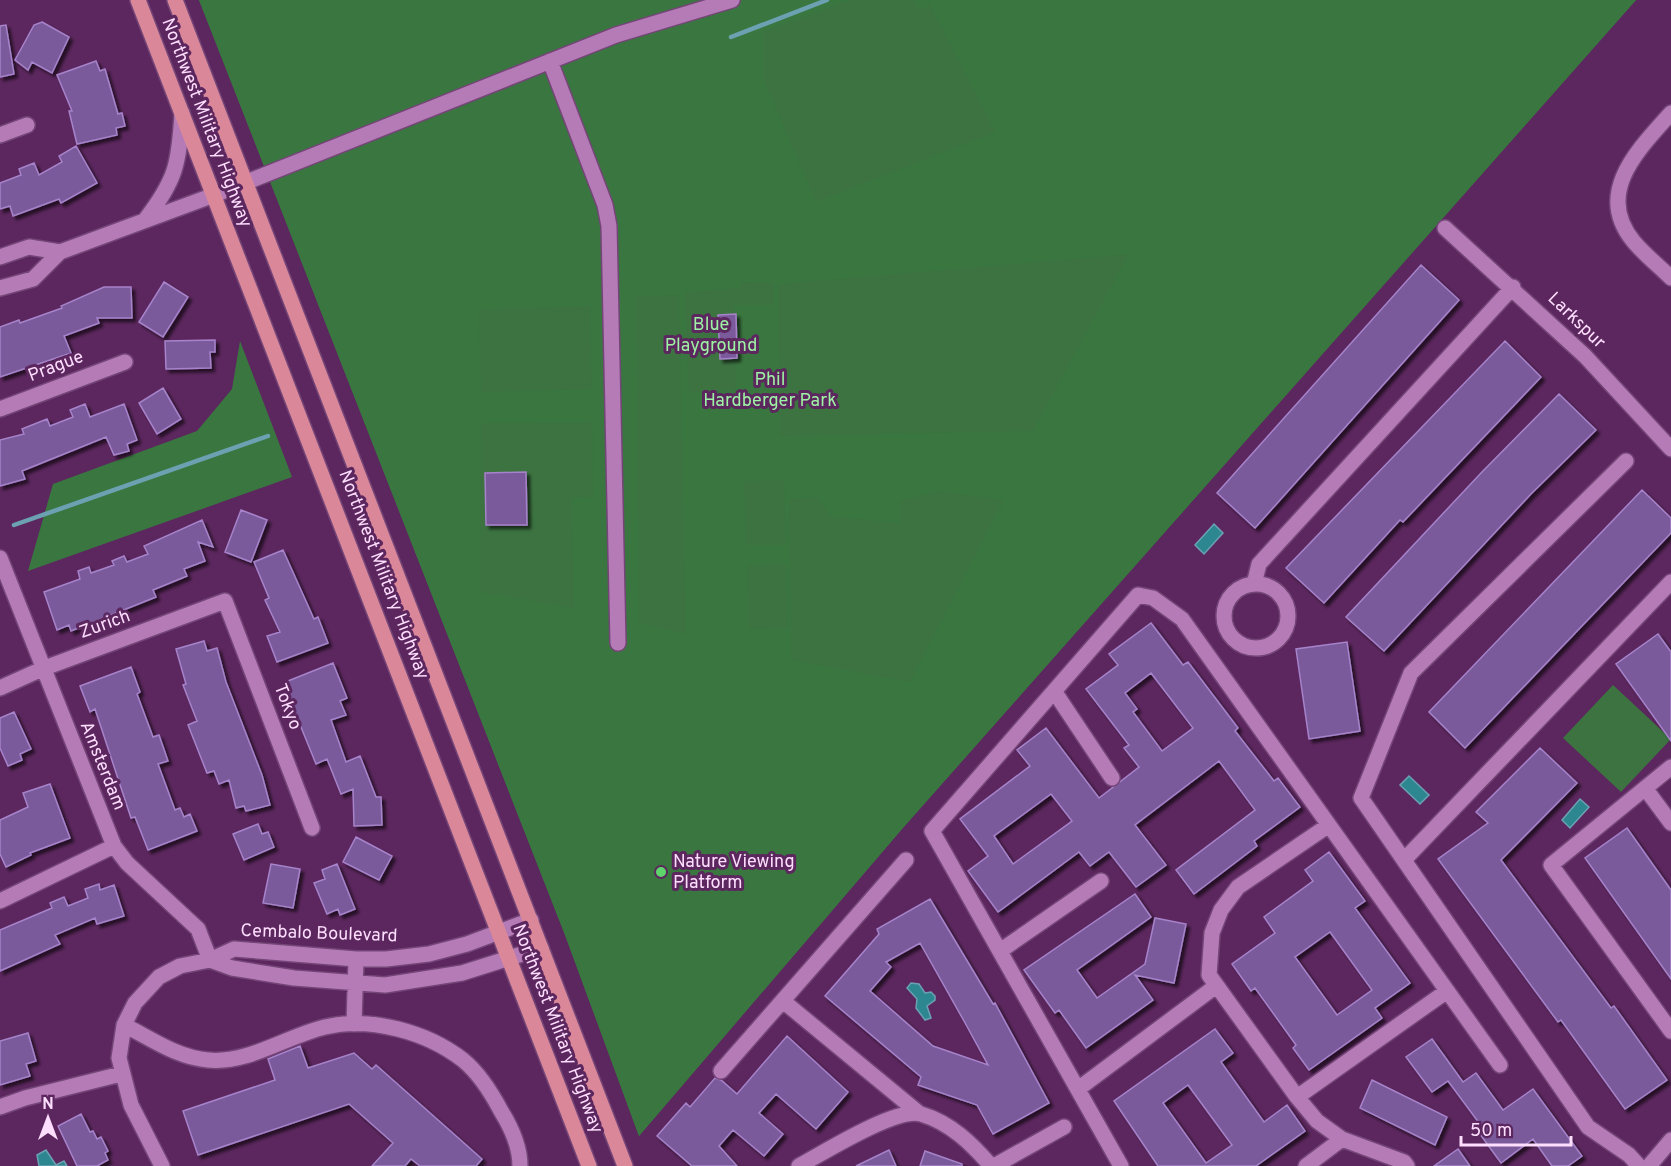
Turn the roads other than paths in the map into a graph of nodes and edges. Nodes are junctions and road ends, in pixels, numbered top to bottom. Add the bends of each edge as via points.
1 (138, 0) edge
2 (176, 0) edge
3 (732, 0) edge
4 (550, 61) junction
5 (182, 113) junction
6 (1671, 113) edge
7 (27, 125) dead end
8 (0, 135) edge
9 (246, 182) junction
10 (214, 195) junction
11 (144, 221) junction
12 (1445, 228) dead end
13 (60, 252) junction
14 (0, 256) edge
15 (1671, 278) edge
16 (1, 282) edge
17 (1513, 287) junction
18 (125, 362) dead end
19 (0, 409) edge
20 (1671, 449) edge
21 (1626, 461) dead end
22 (0, 558) edge
23 (1671, 582) edge
24 (1254, 584) junction
25 (225, 601) joint
26 (618, 643) dead end
27 (42, 669) junction
28 (0, 688) edge
29 (1054, 692) junction
30 (1671, 767) edge
31 (1112, 778) dead end
32 (1645, 788) junction
33 (1671, 824) edge
34 (1329, 825) junction
35 (312, 828) dead end
36 (114, 846) junction
37 (906, 860) dead end
38 (1404, 860) junction
39 (1101, 881) dead end
40 (0, 901) edge
41 (531, 920) junction
42 (498, 932) junction
43 (541, 948) junction
44 (1000, 951) junction
45 (356, 959) junction
46 (210, 960) junction
47 (510, 960) junction
48 (355, 984) junction
49 (1216, 986) junction
50 (1448, 992) junction
51 (783, 1001) junction
52 (354, 1024) junction
53 (124, 1025) junction
54 (1671, 1031) edge
55 (1500, 1065) dead end
56 (721, 1071) dead end
57 (121, 1074) junction
58 (1078, 1089) junction
59 (1297, 1097) junction
60 (0, 1107) edge
61 (920, 1114) junction
62 (1064, 1127) dead end
63 (1342, 1139) junction
64 (1671, 1140) edge
65 (162, 1166) edge
66 (520, 1166) edge
67 (589, 1166) edge
68 (625, 1166) edge
69 (799, 1166) edge
70 (993, 1166) edge
71 (1121, 1166) edge
72 (1306, 1166) edge
73 (1407, 1166) edge
74 (1639, 1166) edge
75 (1649, 1166) edge

1 - 5 main road, Northwest Military Highway
2 - 9 main road, Northwest Military Highway
3 - 4 street via 616,35
4 - 9 street
4 - 26 street via 605,205 609,226
5 - 10 main road, Northwest Military Highway
5 - 11 street via 174,175
6 - 15 street via 1636,153 1622,177 1618,199 1620,216 1633,241
7 - 8 street
9 - 10 street
9 - 41 main road, Northwest Military Highway
10 - 11 street
10 - 42 main road, Northwest Military Highway
11 - 13 street
12 - 17 street, Larkspur
13 - 14 street via 29,247
13 - 16 street via 33,279
17 - 20 street, Larkspur via 1585,356
17 - 24 street via 1259,564
18 - 19 street, Prague
21 - 38 street via 1411,673 1361,798
22 - 27 street, Amsterdam
23 - 38 street
24 - 24 street via 1232,595 1224,618 1234,640 1257,648 1280,638 1288,615 1278,593
25 - 27 street, Zurich
25 - 35 street, Tokyo
27 - 28 street, Zurich
27 - 36 street, Amsterdam
29 - 31 street
29 - 34 street via 1138,596 1154,598 1182,619
29 - 44 street via 932,831
30 - 32 street
32 - 33 street
32 - 54 street via 1551,865
34 - 49 street via 1238,887 1221,910 1212,933 1209,975
34 - 50 street
36 - 40 street
36 - 46 street, Amsterdam via 198,929
37 - 51 street
38 - 74 street via 1588,1127
39 - 44 street
41 - 42 street, Cembalo Boulevard
41 - 43 main road, Northwest Military Highway
42 - 45 street, Cembalo Boulevard via 429,954
42 - 47 main road, Northwest Military Highway
43 - 47 street, Cembalo Boulevard
43 - 68 main road, Northwest Military Highway
44 - 58 street
45 - 46 street, Cembalo Boulevard via 234,949
45 - 48 street
46 - 48 street, Cembalo Boulevard via 232,968
46 - 53 street, Cembalo Boulevard via 180,966 159,977 135,1003
47 - 48 street, Cembalo Boulevard via 428,980
47 - 67 main road, Northwest Military Highway
48 - 52 street
49 - 58 street
49 - 59 street
50 - 55 street
50 - 59 street
51 - 56 street
51 - 61 street
52 - 53 street via 326,1027 231,1060 207,1060 179,1053
52 - 66 street via 387,1027 430,1041 462,1060 482,1078 507,1120 520,1154
53 - 57 street, Cembalo Boulevard
57 - 60 street
57 - 65 street, Cembalo Boulevard via 131,1105
58 - 71 street
59 - 63 street via 1317,1120
61 - 69 street via 894,1117
61 - 70 street via 964,1136
62 - 70 street
63 - 72 street
63 - 73 street
64 - 75 street

